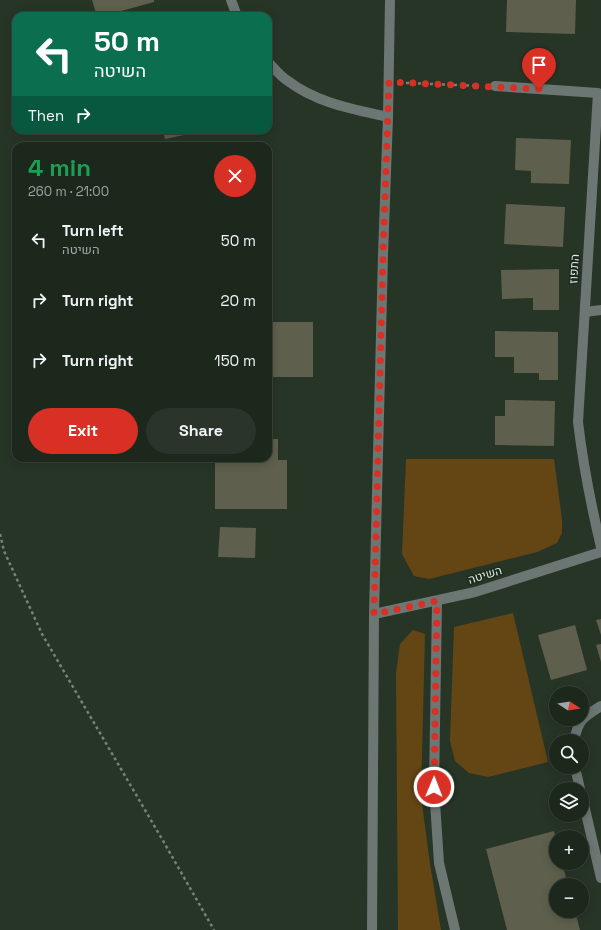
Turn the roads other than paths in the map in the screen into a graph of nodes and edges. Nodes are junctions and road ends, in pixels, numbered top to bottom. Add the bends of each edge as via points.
1 (231, 0) edge
2 (390, 0) edge
3 (236, 12) edge
4 (272, 66) edge
5 (495, 86) road end
6 (388, 117) junction
7 (601, 310) edge
8 (585, 312) junction
9 (601, 547) edge
10 (601, 552) edge
11 (437, 601) junction
12 (374, 614) junction
13 (601, 706) edge
14 (576, 734) edge
15 (588, 822) edge
16 (601, 878) edge
17 (372, 930) edge
18 (455, 930) edge

1 - 3 street
2 - 6 street
4 - 6 street via 287,81 317,99
5 - 8 street, התפוז via 598,93
6 - 12 street
7 - 8 street
8 - 9 street, התפוז via 578,422 582,456
10 - 11 street, השיטה via 475,592
11 - 12 street, השיטה
11 - 18 street via 434,787 439,863
12 - 17 street
13 - 14 street via 586,716
15 - 16 street

